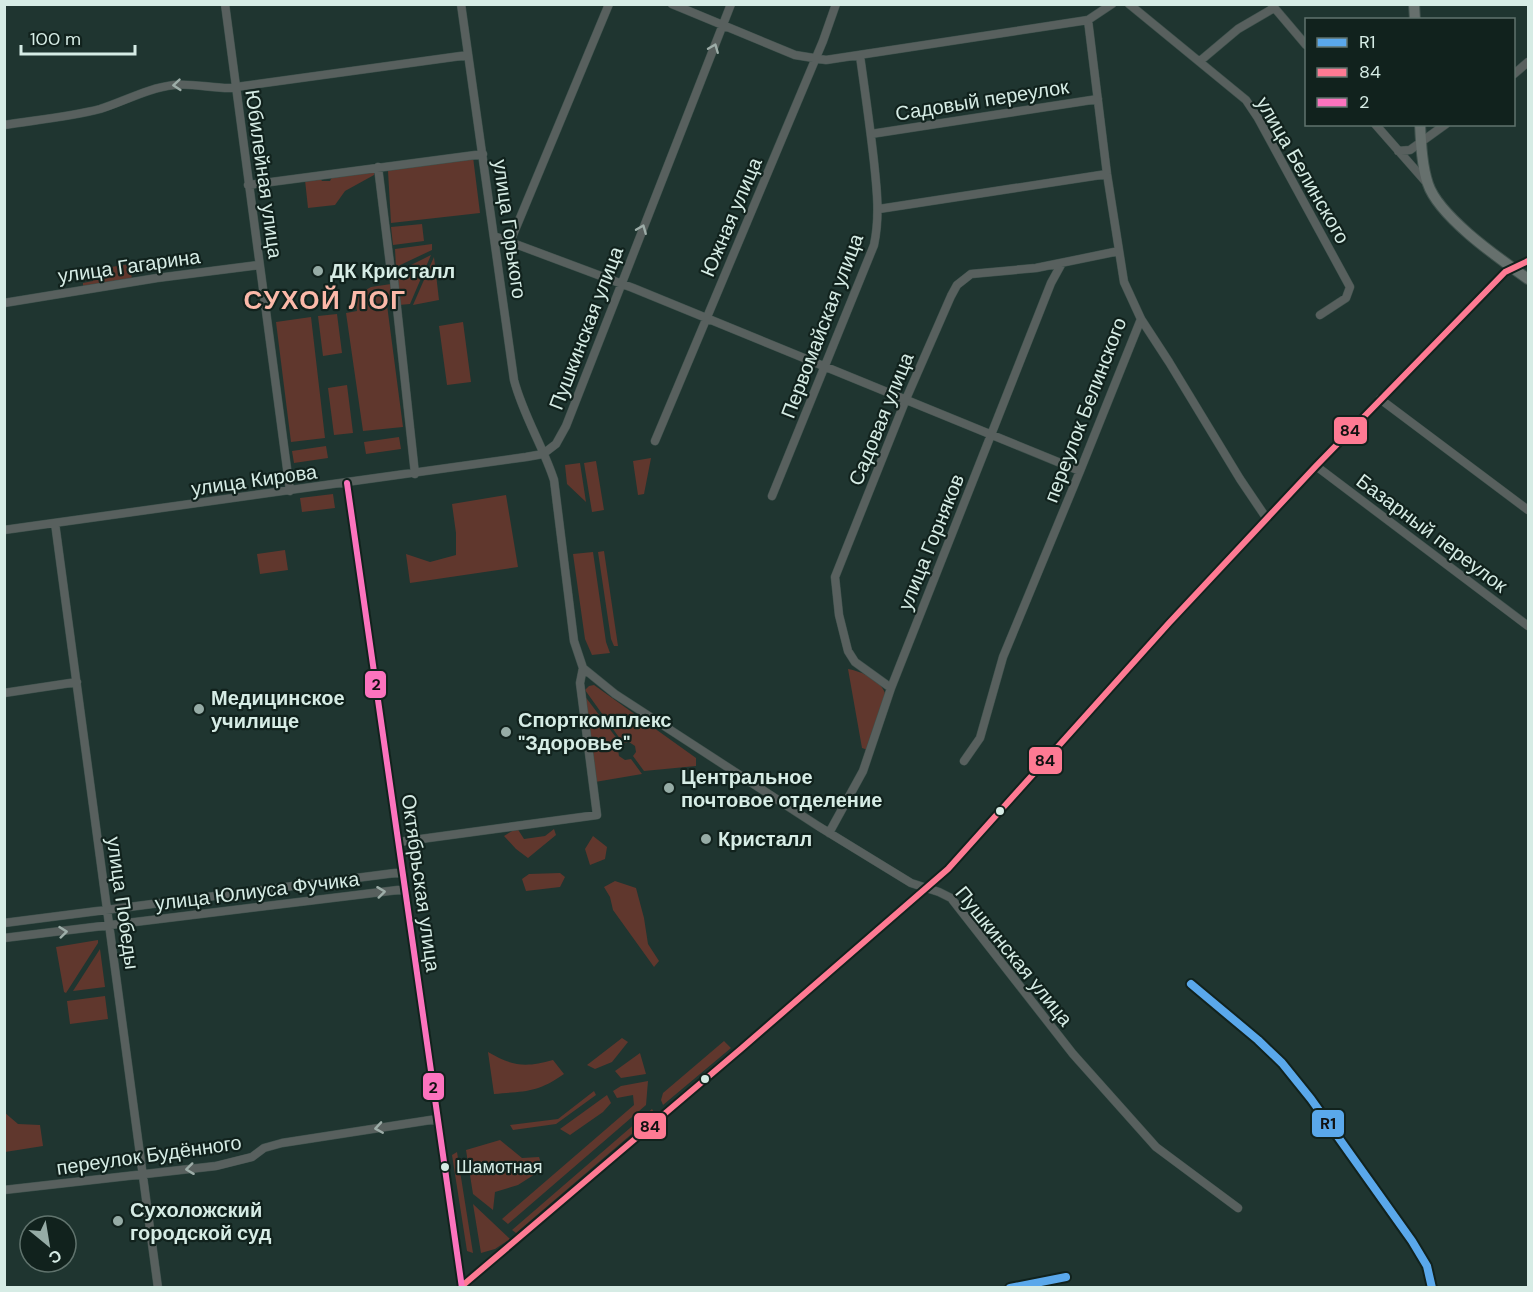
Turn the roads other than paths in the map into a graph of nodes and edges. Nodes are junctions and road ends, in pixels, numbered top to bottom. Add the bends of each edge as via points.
1 (225, 4) edge
2 (461, 4) edge
3 (609, 4) edge
4 (672, 4) edge
5 (731, 4) edge
6 (836, 4) edge
7 (1112, 4) edge
8 (1129, 4) edge
9 (1273, 6) edge
10 (1088, 20) junction
11 (723, 24) junction
12 (1305, 44) edge
13 (468, 55) junction
14 (860, 56) junction
15 (815, 59) junction
16 (1200, 61) junction
17 (1528, 62) edge
18 (1515, 73) edge
19 (235, 87) junction
20 (1098, 99) junction
21 (4, 125) edge
22 (1378, 126) edge
23 (1420, 126) edge
24 (1444, 126) edge
25 (871, 134) junction
26 (1421, 144) junction
27 (1398, 151) junction
28 (483, 154) junction
29 (378, 167) junction
30 (1107, 174) junction
31 (248, 185) junction
32 (1428, 185) junction
33 (879, 209) junction
34 (494, 236) junction
35 (510, 242) junction
36 (1119, 251) junction
37 (1528, 261) edge
38 (1062, 263) junction
39 (259, 265) junction
40 (1512, 267) junction
41 (1528, 279) edge
42 (620, 283) junction
43 (4, 303) edge
44 (1320, 315) dead end
45 (707, 319) junction
46 (1141, 319) junction
47 (825, 366) junction
48 (906, 399) junction
49 (1380, 399) junction
50 (992, 436) junction
51 (655, 441) dead end
52 (543, 454) junction
53 (1316, 466) junction
54 (1080, 471) junction
55 (415, 474) junction
56 (347, 483) junction
57 (290, 491) junction
58 (772, 496) dead end
59 (1528, 510) edge
60 (1267, 519) junction
61 (55, 523) junction
62 (4, 530) edge
63 (1528, 626) edge
64 (583, 668) junction
65 (77, 682) junction
66 (891, 688) junction
67 (4, 693) edge
68 (964, 761) dead end
69 (829, 833) junction
70 (399, 842) junction
71 (403, 872) junction
72 (406, 889) junction
73 (926, 889) junction
74 (108, 910) junction
75 (4, 923) edge
76 (110, 926) junction
77 (4, 938) edge
78 (436, 1119) junction
79 (143, 1175) junction
80 (4, 1190) edge
81 (1238, 1208) dead end
82 (158, 1287) edge
83 (462, 1287) edge

1 - 19 street, Юбилейная улица
2 - 13 street, улица Горького
3 - 35 street
4 - 11 street
5 - 11 street, Пушкинская улица
6 - 15 street, Южная улица
7 - 10 street
8 - 16 street, улица Белинского
9 - 12 street
9 - 16 street
10 - 14 street
10 - 20 street, переулок Белинского
11 - 15 street via 795,55
42 -> 11 street, Пушкинская улица
13 - 19 street
13 - 28 street, улица Горького
14 - 15 street
14 - 25 street, Первомайская улица
15 - 45 street, Южная улица
16 - 44 street, улица Белинского via 1252,109 1350,287 1346,298
17 - 18 street
19 -> 21 street via 172,85 89,111
19 - 31 street, Юбилейная улица
20 - 25 street, Садовый переулок
20 - 30 street, переулок Белинского
22 - 27 street
23 - 26 main road
24 - 26 street
25 - 33 street, Первомайская улица
26 - 27 street
26 - 32 main road
27 - 32 street
28 - 29 street
28 - 34 street, улица Горького
29 - 31 street
29 - 55 street
30 - 33 street
30 - 36 street, переулок Белинского
31 - 39 street, Юбилейная улица
32 - 40 main road via 1456,222
33 - 47 street, Первомайская улица via 874,245
34 - 35 street
34 - 52 street, улица Горького via 514,380
35 - 42 street
36 - 38 street
36 - 46 street, переулок Белинского via 1124,282
37 - 40 street
38 - 48 street, Садовая улица via 965,277 951,296
38 - 50 street, улица Горняков
39 - 43 street, улица Гагарина
39 - 57 street, Юбилейная улица
40 - 41 main road
40 - 49 street
42 - 45 street
42 - 52 street, Пушкинская улица via 566,426 556,444
45 - 47 street
45 - 51 street, Южная улица
46 - 54 street, переулок Белинского
46 - 60 street
47 - 48 street
47 - 58 street, Первомайская улица
48 - 50 street
48 - 66 street, Садовая улица via 835,577 848,651 855,663
49 - 53 street
49 - 59 street
50 - 54 street
50 - 66 street, улица Горняков
52 - 55 street, улица Кирова
52 - 64 street via 554,480 574,641
53 - 60 street
53 - 63 street, Базарный переулок
54 - 68 street, переулок Белинского via 1003,657 980,738
55 - 56 street, улица Кирова
56 - 57 street, улица Кирова
56 - 70 street, Октябрьская улица
57 - 61 street, улица Кирова
60 - 73 street via 966,851
61 - 62 street, улица Кирова
61 - 65 street, улица Победы
64 - 69 street, Пушкинская улица via 615,694
64 - 70 street via 580,683 597,815
65 - 67 street
65 - 74 street, улица Победы
66 - 69 street, улица Горняков via 863,771
69 - 73 street, Пушкинская улица
70 - 71 street, Октябрьская улица
71 - 72 street, Октябрьская улица
71 - 74 street, улица Юлиуса Фучика
76 -> 72 street, улица Юлиуса Фучика
72 - 78 street, Октябрьская улица
73 - 81 street, Пушкинская улица via 951,898 1073,1054 1156,1147
73 - 83 street
74 - 75 street, улица Юлиуса Фучика
74 - 76 street, улица Победы
77 -> 76 street, улица Юлиуса Фучика
76 - 79 street, улица Победы
78 -> 79 street, переулок Будённого via 282,1143 231,1162
78 - 83 street, Октябрьская улица
79 - 80 street, переулок Будённого
79 - 82 street, улица Победы

